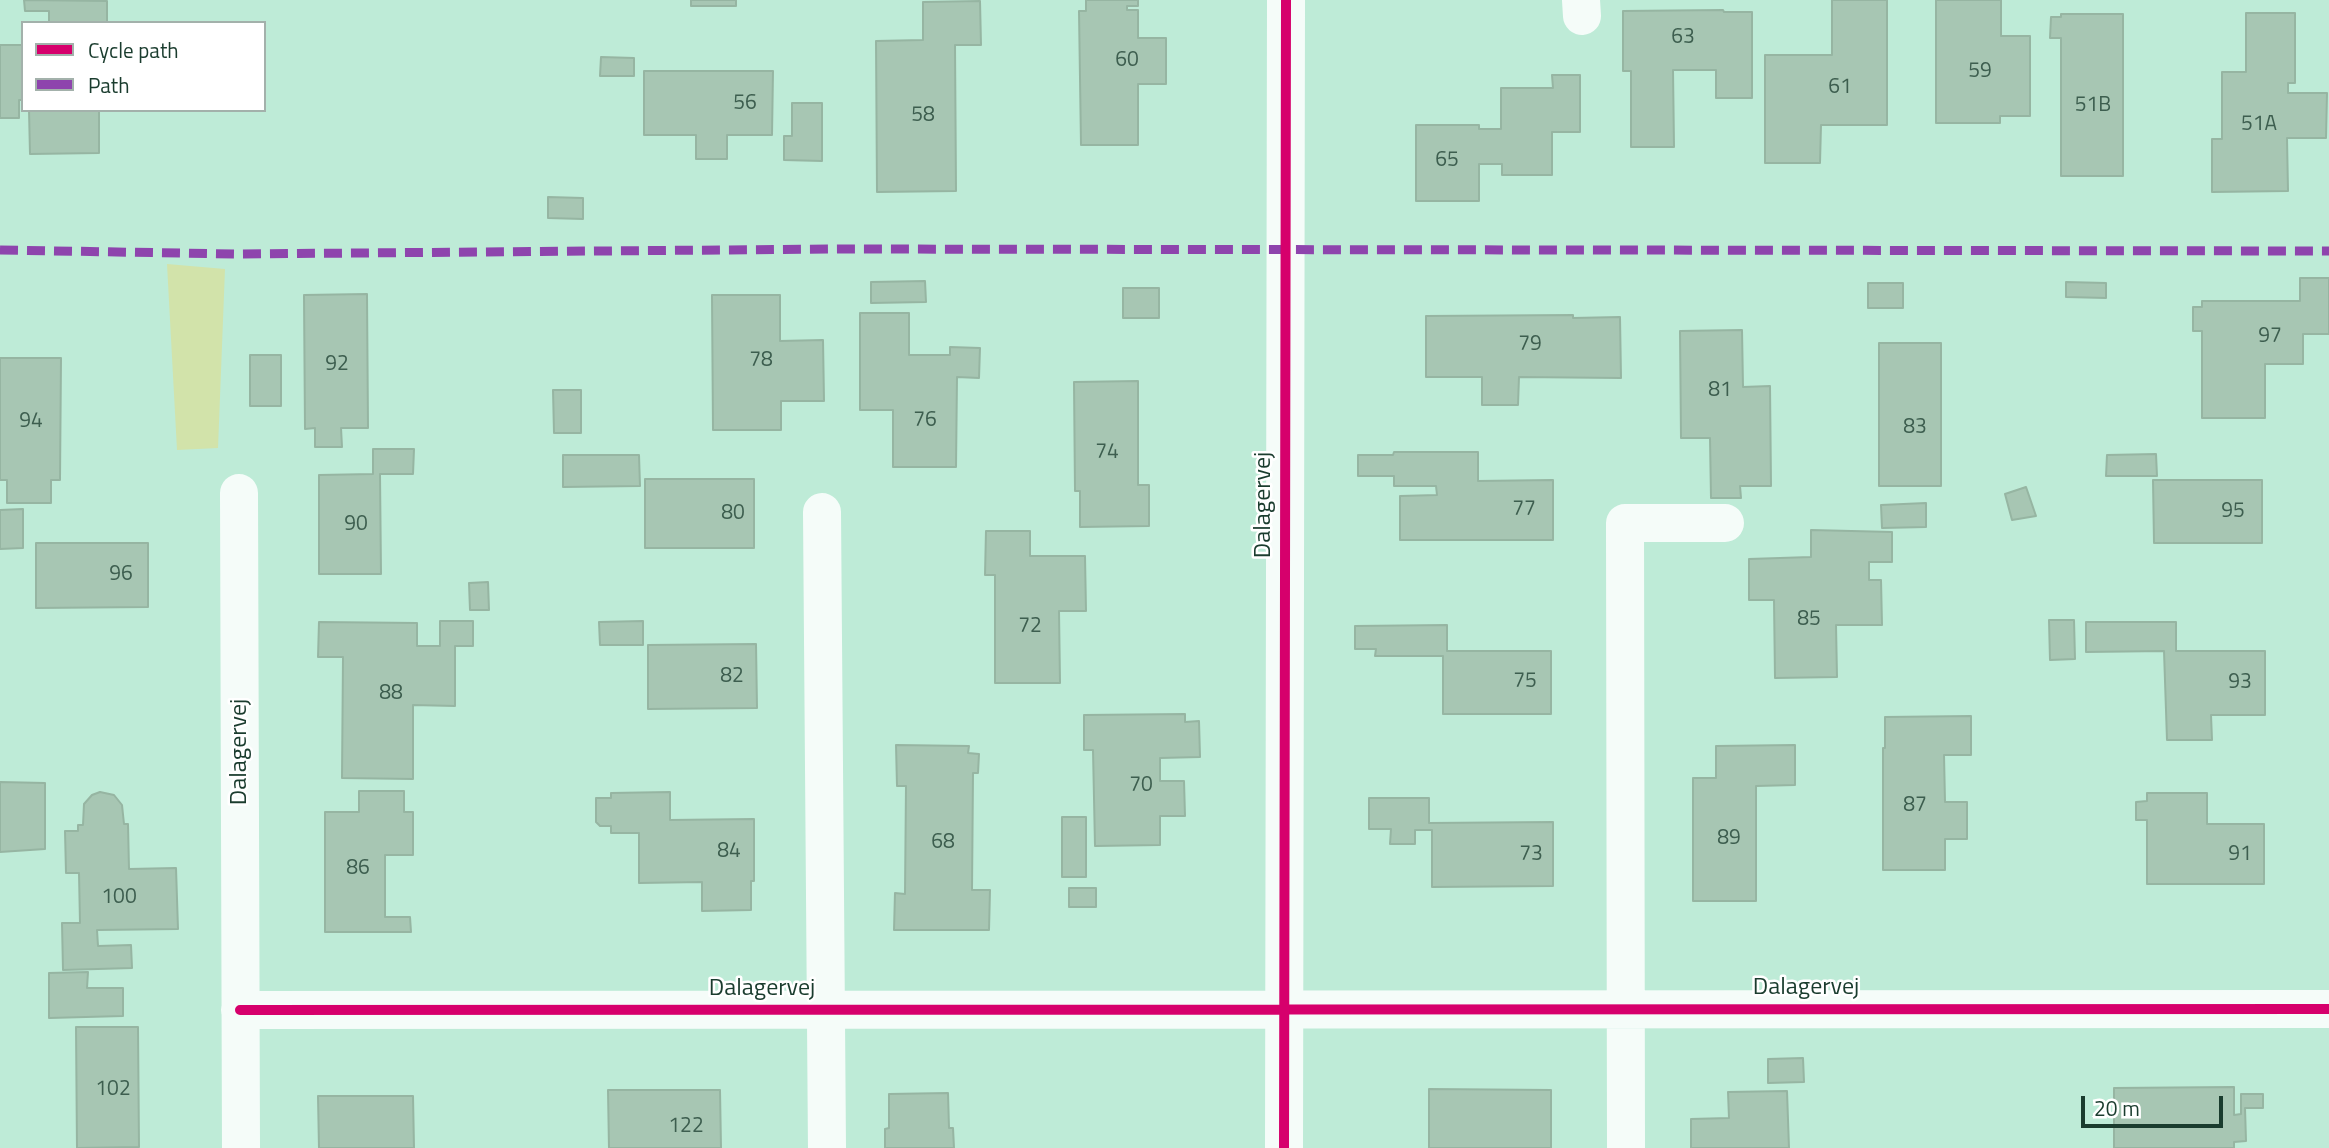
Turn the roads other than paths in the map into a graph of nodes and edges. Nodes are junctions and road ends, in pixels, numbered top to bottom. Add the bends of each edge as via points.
1 (1286, 0) edge
2 (239, 493) dead end
3 (822, 512) dead end
4 (1725, 523) dead end
5 (1284, 1009) junction
6 (1626, 1009) junction
7 (2329, 1009) edge
8 (240, 1010) junction
9 (825, 1010) junction
10 (241, 1148) edge
11 (827, 1148) edge
12 (1284, 1148) edge
13 (1626, 1148) edge

1 - 5 street, Dalagervej
2 - 8 street, Dalagervej
3 - 9 street, Dalagervej
4 - 6 street via 1625,523
5 - 6 street, Dalagervej
5 - 9 street, Dalagervej
5 - 12 street, Dalagervej
6 - 7 street, Dalagervej
6 - 13 street
8 - 9 street, Dalagervej
8 - 10 street, Dalagervej
9 - 11 street, Dalagervej

